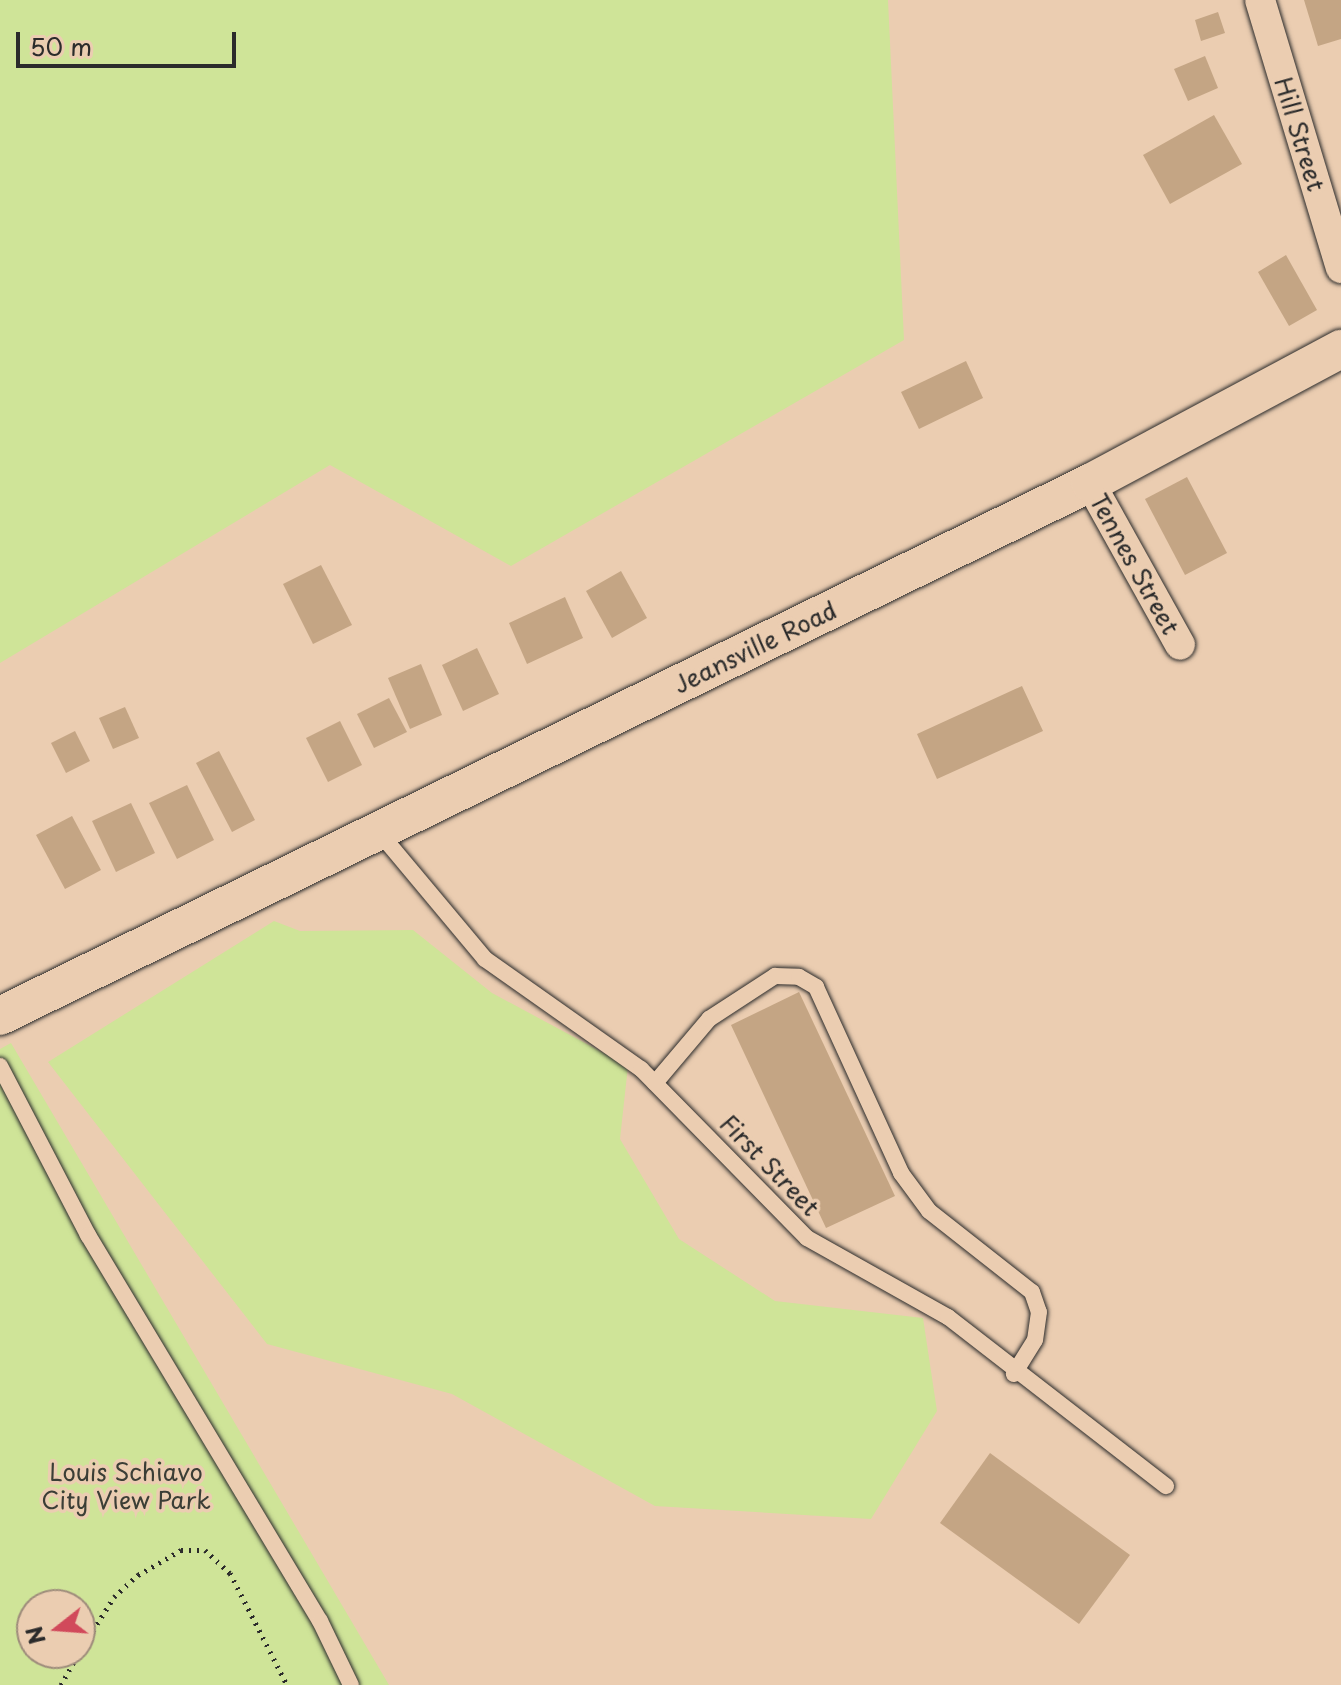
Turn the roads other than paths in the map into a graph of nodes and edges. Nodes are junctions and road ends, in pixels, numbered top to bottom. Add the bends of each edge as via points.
1 (1260, 0) edge
2 (1341, 268) edge
3 (1341, 349) edge
4 (1090, 483) junction
5 (1180, 645) dead end
6 (378, 831) junction
7 (0, 1016) edge
8 (0, 1066) edge
9 (655, 1083) junction
10 (1014, 1374) junction
11 (1166, 1486) dead end
12 (351, 1685) edge

1 - 2 street, Hill Street
3 - 4 street, Jeansville Road
4 - 5 street, Tennes Street
4 - 6 street, Jeansville Road
6 - 7 street, Jeansville Road
6 - 9 lane, First Street via 485,959
8 - 12 lane via 88,1235 320,1621
9 - 10 lane, First Street via 807,1238 948,1317
9 - 10 lane via 709,1019 775,976 799,977 816,987 901,1173 929,1211 1032,1292 1039,1312 1035,1340
10 - 11 lane, First Street

